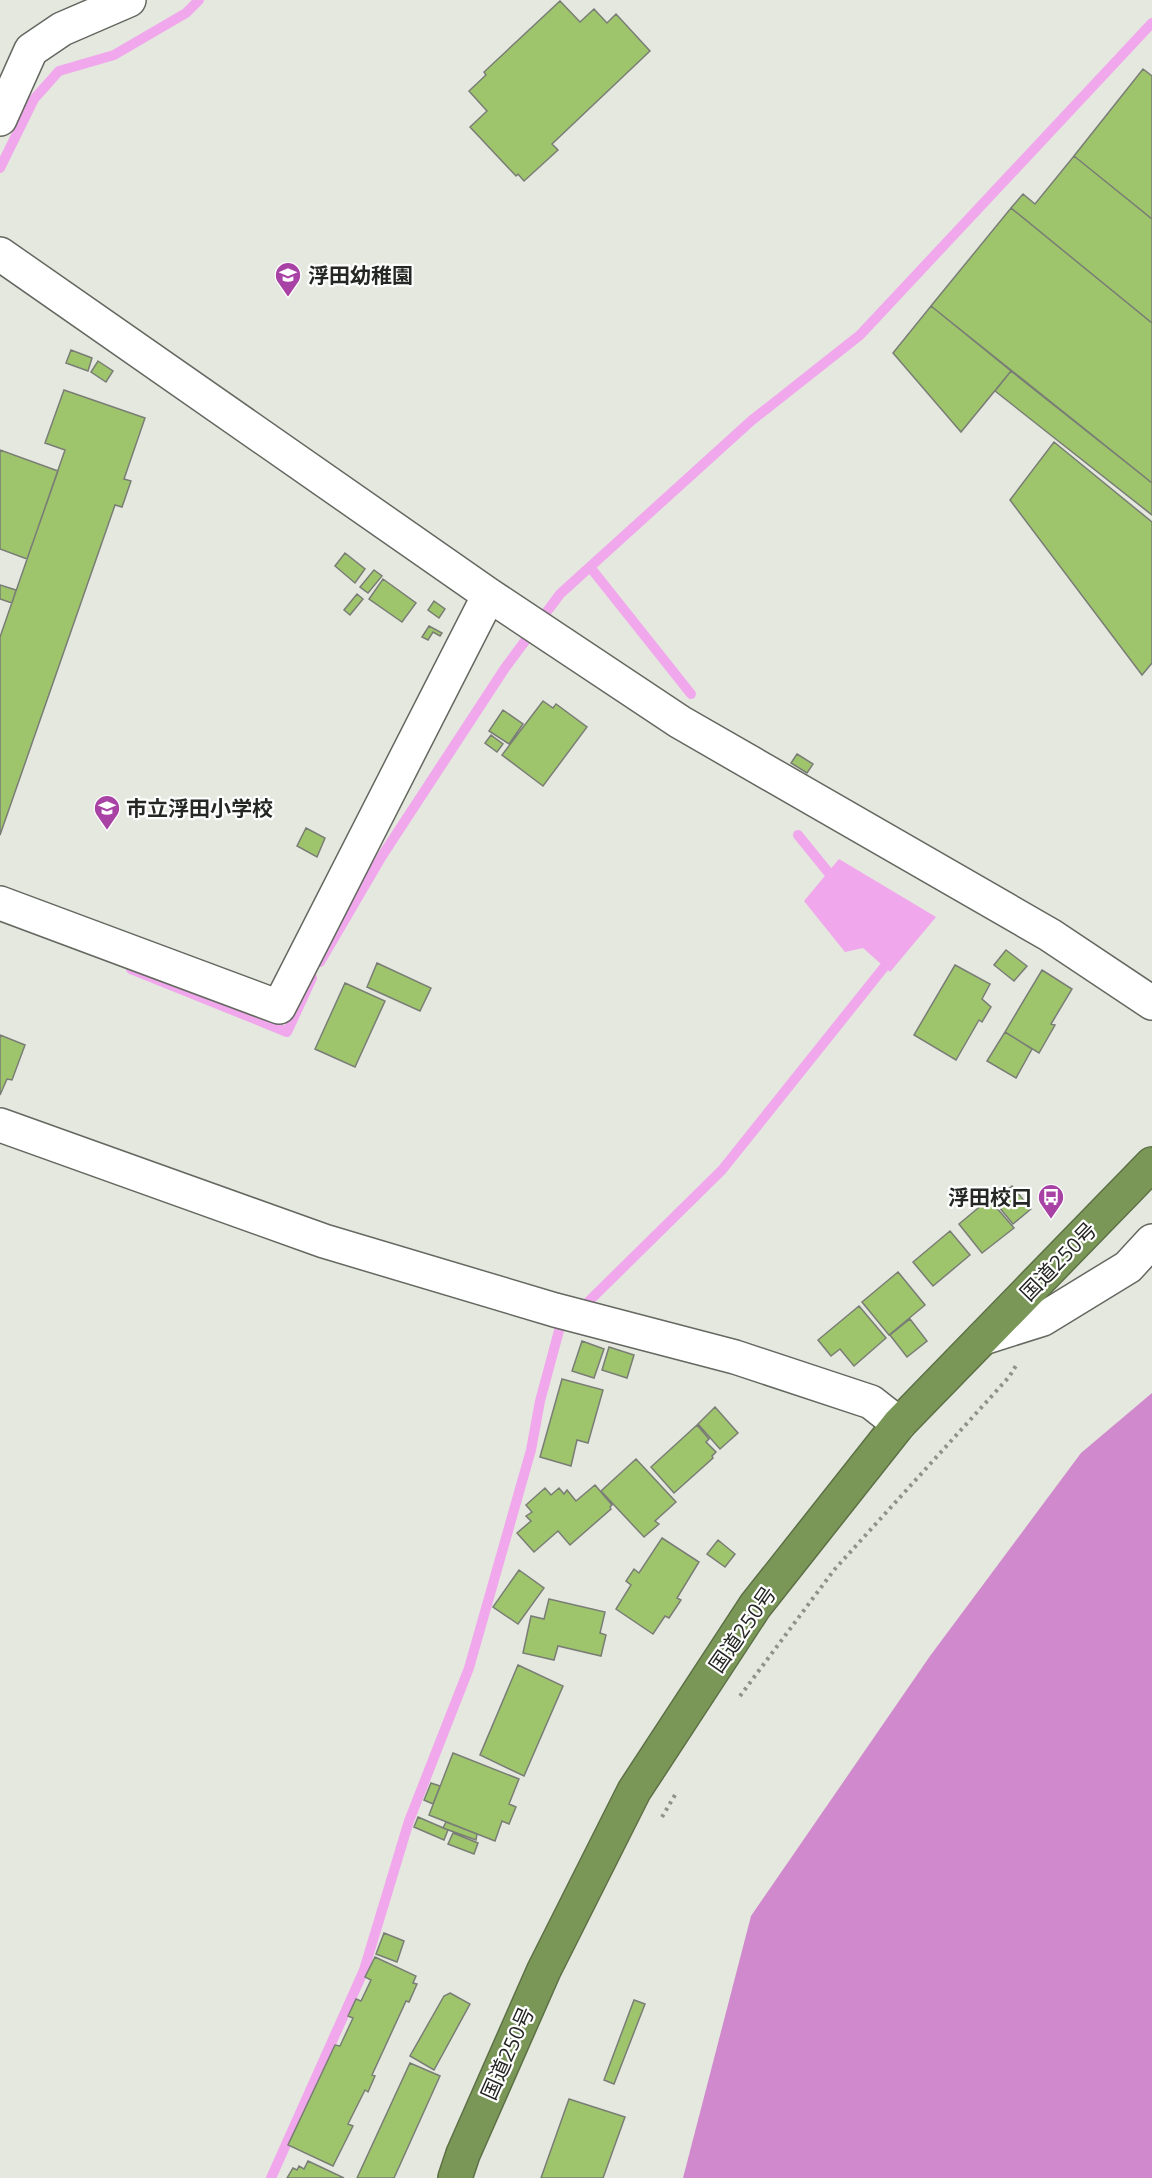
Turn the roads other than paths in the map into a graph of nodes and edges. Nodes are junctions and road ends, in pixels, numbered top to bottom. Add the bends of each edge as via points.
1 (129, 0) edge
2 (0, 119) edge
3 (0, 254) edge
4 (489, 595) junction
5 (0, 903) edge
6 (1152, 1003) edge
7 (0, 1125) edge
8 (1152, 1164) edge
9 (1152, 1241) edge
10 (983, 1338) junction
11 (899, 1425) junction
12 (455, 2178) edge

1 - 2 street via 62,29 31,50
3 - 4 street
4 - 5 street via 279,1007
4 - 6 street via 680,722 1050,935
7 - 11 street via 324,1241 555,1310 735,1357 871,1402
8 - 10 highway, 国道250号
9 - 10 street via 1128,1267 1043,1319
10 - 11 highway, 国道250号
11 - 12 highway, 国道250号 via 755,1606 634,1791 544,1970

